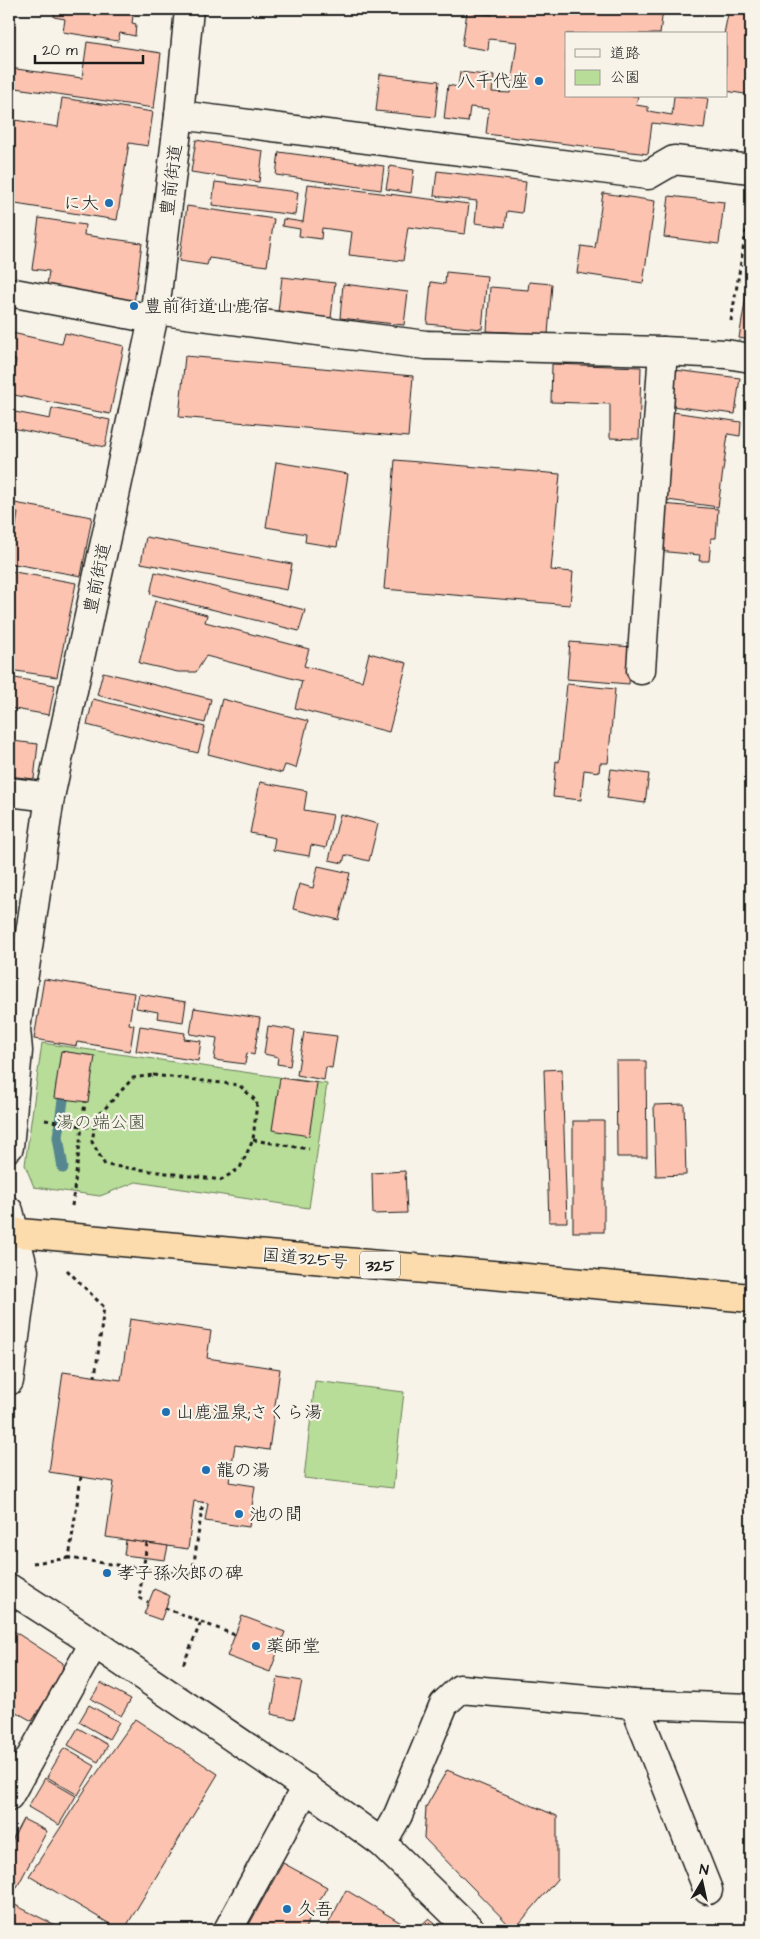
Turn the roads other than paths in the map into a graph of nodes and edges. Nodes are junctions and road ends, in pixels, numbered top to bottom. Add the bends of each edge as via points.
1 (189, 9) edge
2 (179, 116) junction
3 (751, 169) edge
4 (9, 292) edge
5 (154, 314) junction
6 (663, 351) junction
7 (738, 356) edge
8 (640, 670) dead end
9 (9, 792) edge
10 (50, 797) junction
11 (12, 1029) edge
12 (9, 1147) edge
13 (11, 1225) edge
14 (751, 1298) edge
15 (9, 1378) edge
16 (9, 1382) edge
17 (9, 1588) edge
18 (94, 1643) junction
19 (634, 1704) junction
20 (751, 1708) edge
21 (306, 1787) junction
22 (9, 1796) edge
23 (382, 1843) junction
24 (708, 1890) dead end
25 (228, 1930) edge
26 (471, 1930) edge

1 - 2 street, 豊前街道
2 - 3 street via 648,175 674,160
2 - 5 street, 豊前街道
4 - 5 street
5 - 6 street via 426,344
5 - 10 street, 豊前街道
6 - 7 street
6 - 8 street
9 - 10 street
10 - 11 street, 豊前街道
11 - 12 street, 豊前街道 via 18,1051
13 - 14 highway, 国道325号 / 325
13 - 15 street via 24,1271
15 - 16 street
17 - 18 street
18 - 21 street
18 - 22 street
19 - 20 street
19 - 23 street via 460,1689 444,1704 398,1815
19 - 24 street
21 - 23 street
21 - 25 street
23 - 26 street

